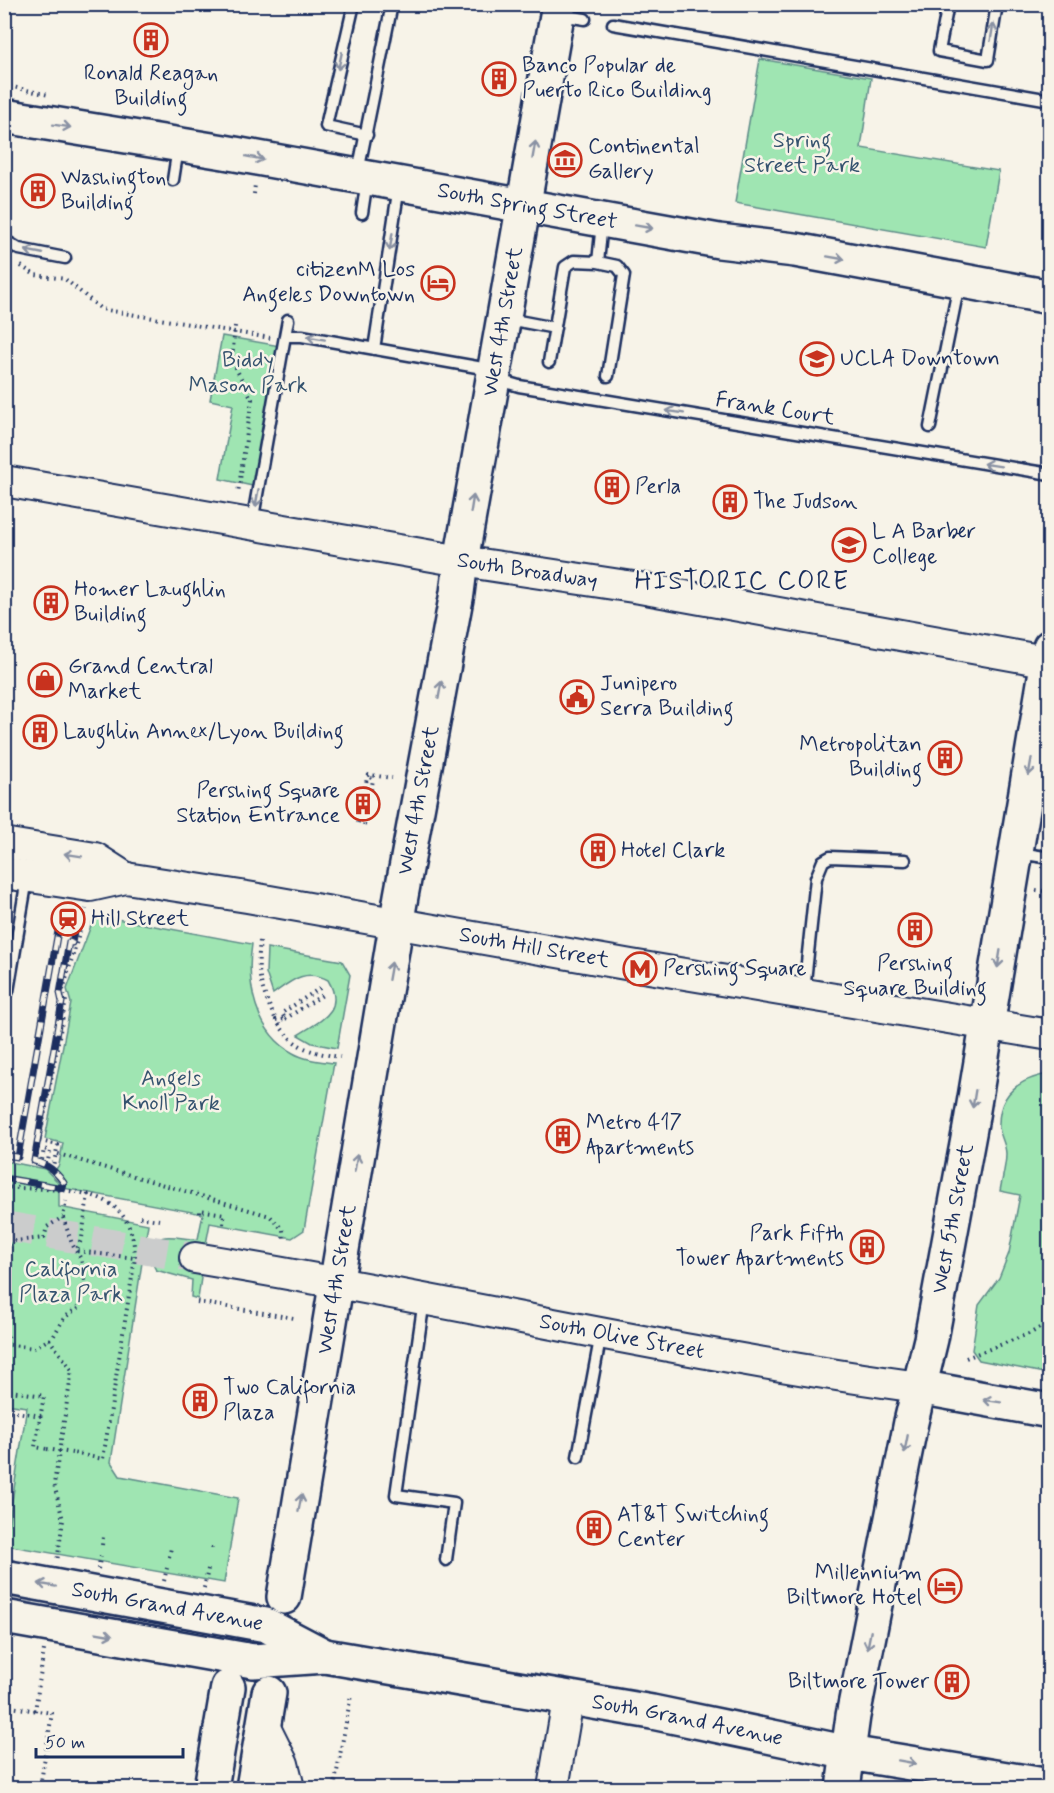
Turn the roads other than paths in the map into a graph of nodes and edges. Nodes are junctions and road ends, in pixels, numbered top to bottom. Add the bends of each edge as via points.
1 (354, 4) edge
2 (392, 4) edge
3 (948, 4) edge
4 (997, 4) edge
5 (567, 13) edge
6 (613, 24) dead end
7 (1050, 100) edge
8 (4, 116) edge
9 (367, 135) junction
10 (179, 145) junction
11 (362, 178) junction
12 (173, 180) dead end
13 (400, 184) junction
14 (524, 207) junction
15 (362, 213) dead end
16 (602, 219) junction
17 (4, 240) edge
18 (65, 258) dead end
19 (598, 262) junction
20 (959, 281) junction
21 (1050, 297) edge
22 (504, 318) junction
23 (288, 320) dead end
24 (555, 328) junction
25 (285, 336) junction
26 (374, 349) junction
27 (549, 362) dead end
28 (608, 376) dead end
29 (495, 379) junction
30 (930, 427) dead end
31 (1050, 474) edge
32 (4, 481) edge
33 (252, 524) junction
34 (461, 561) junction
35 (1049, 657) edge
36 (4, 846) edge
37 (1015, 852) junction
38 (1050, 858) edge
39 (906, 860) dead end
40 (16, 874) edge
41 (126, 878) junction
42 (398, 925) junction
43 (8, 991) dead end
44 (804, 995) junction
45 (987, 1026) junction
46 (1050, 1035) edge
47 (195, 1258) tunnel mouth
48 (336, 1283) junction
49 (424, 1300) junction
50 (601, 1334) junction
51 (919, 1387) junction
52 (1050, 1411) edge
53 (578, 1457) dead end
54 (446, 1560) dead end
55 (4, 1577) edge
56 (284, 1597) dead end
57 (4, 1617) edge
58 (325, 1656) junction
59 (228, 1687) dead end
60 (269, 1693) dead end
61 (568, 1700) junction
62 (263, 1724) junction
63 (849, 1753) junction
64 (1050, 1786) edge
65 (211, 1788) edge
66 (253, 1788) edge
67 (289, 1788) edge
68 (553, 1788) edge
69 (843, 1788) edge

1 -> 9 lane via 326,126
2 - 9 lane
3 -> 4 lane via 939,51 988,60
14 -> 5 main road, West 4th Street
6 - 7 lane via 753,44
8 -> 10 main road, South Spring Street
9 - 11 lane
10 -> 11 main road, South Spring Street
10 - 12 lane
11 - 13 main road, South Spring Street
11 - 15 lane
13 - 14 main road, South Spring Street
13 -> 26 lane
14 - 16 main road, South Spring Street
14 - 22 main road, West 4th Street
16 - 19 lane
16 -> 20 main road, South Spring Street
18 -> 17 lane via 19,249
19 - 24 lane via 574,261 565,267
19 - 28 lane via 617,266 624,275
20 - 21 main road, South Spring Street
20 - 30 lane
22 - 24 lane
22 - 29 main road, West 4th Street
23 - 25 lane
24 - 27 lane
26 -> 25 lane, Frank Court
25 -> 33 lane
26 - 29 lane, Frank Court via 477,367
31 -> 29 lane, Frank Court
34 -> 29 main road, West 4th Street
32 - 33 main road, South Broadway
33 - 34 main road, South Broadway
34 - 35 main road, South Broadway
42 -> 34 main road, West 4th Street
35 -> 37 main road, West 5th Street
41 -> 36 main road, South Hill Street via 95,858
37 - 38 lane
37 -> 45 main road, West 5th Street
39 - 44 lane via 830,857 823,861 816,879
40 - 41 main road, South Hill Street via 90,886
40 - 43 lane
41 - 42 main road, South Hill Street
42 - 44 main road, South Hill Street
48 -> 42 main road, West 4th Street
44 - 45 main road, South Hill Street
45 - 46 main road, South Hill Street
45 -> 51 main road, West 5th Street
47 - 48 main road, South Olive Street
48 - 49 main road, South Olive Street
56 -> 48 main road, West 4th Street
49 - 50 main road, South Olive Street
49 - 54 lane via 396,1495 454,1503
50 - 51 main road, South Olive Street
50 - 53 lane
52 -> 51 main road, South Olive Street
51 -> 63 main road, West 5th Street via 853,1716
58 -> 55 main road, South Grand Avenue via 266,1625
57 -> 58 main road, South Grand Avenue via 253,1661
58 - 61 main road, South Grand Avenue
59 - 65 main road
60 - 62 main road
61 - 63 main road, South Grand Avenue
61 - 68 main road
62 - 66 main road
62 - 67 main road via 283,1764
63 -> 64 main road, South Grand Avenue
63 - 69 main road, West 5th Street

